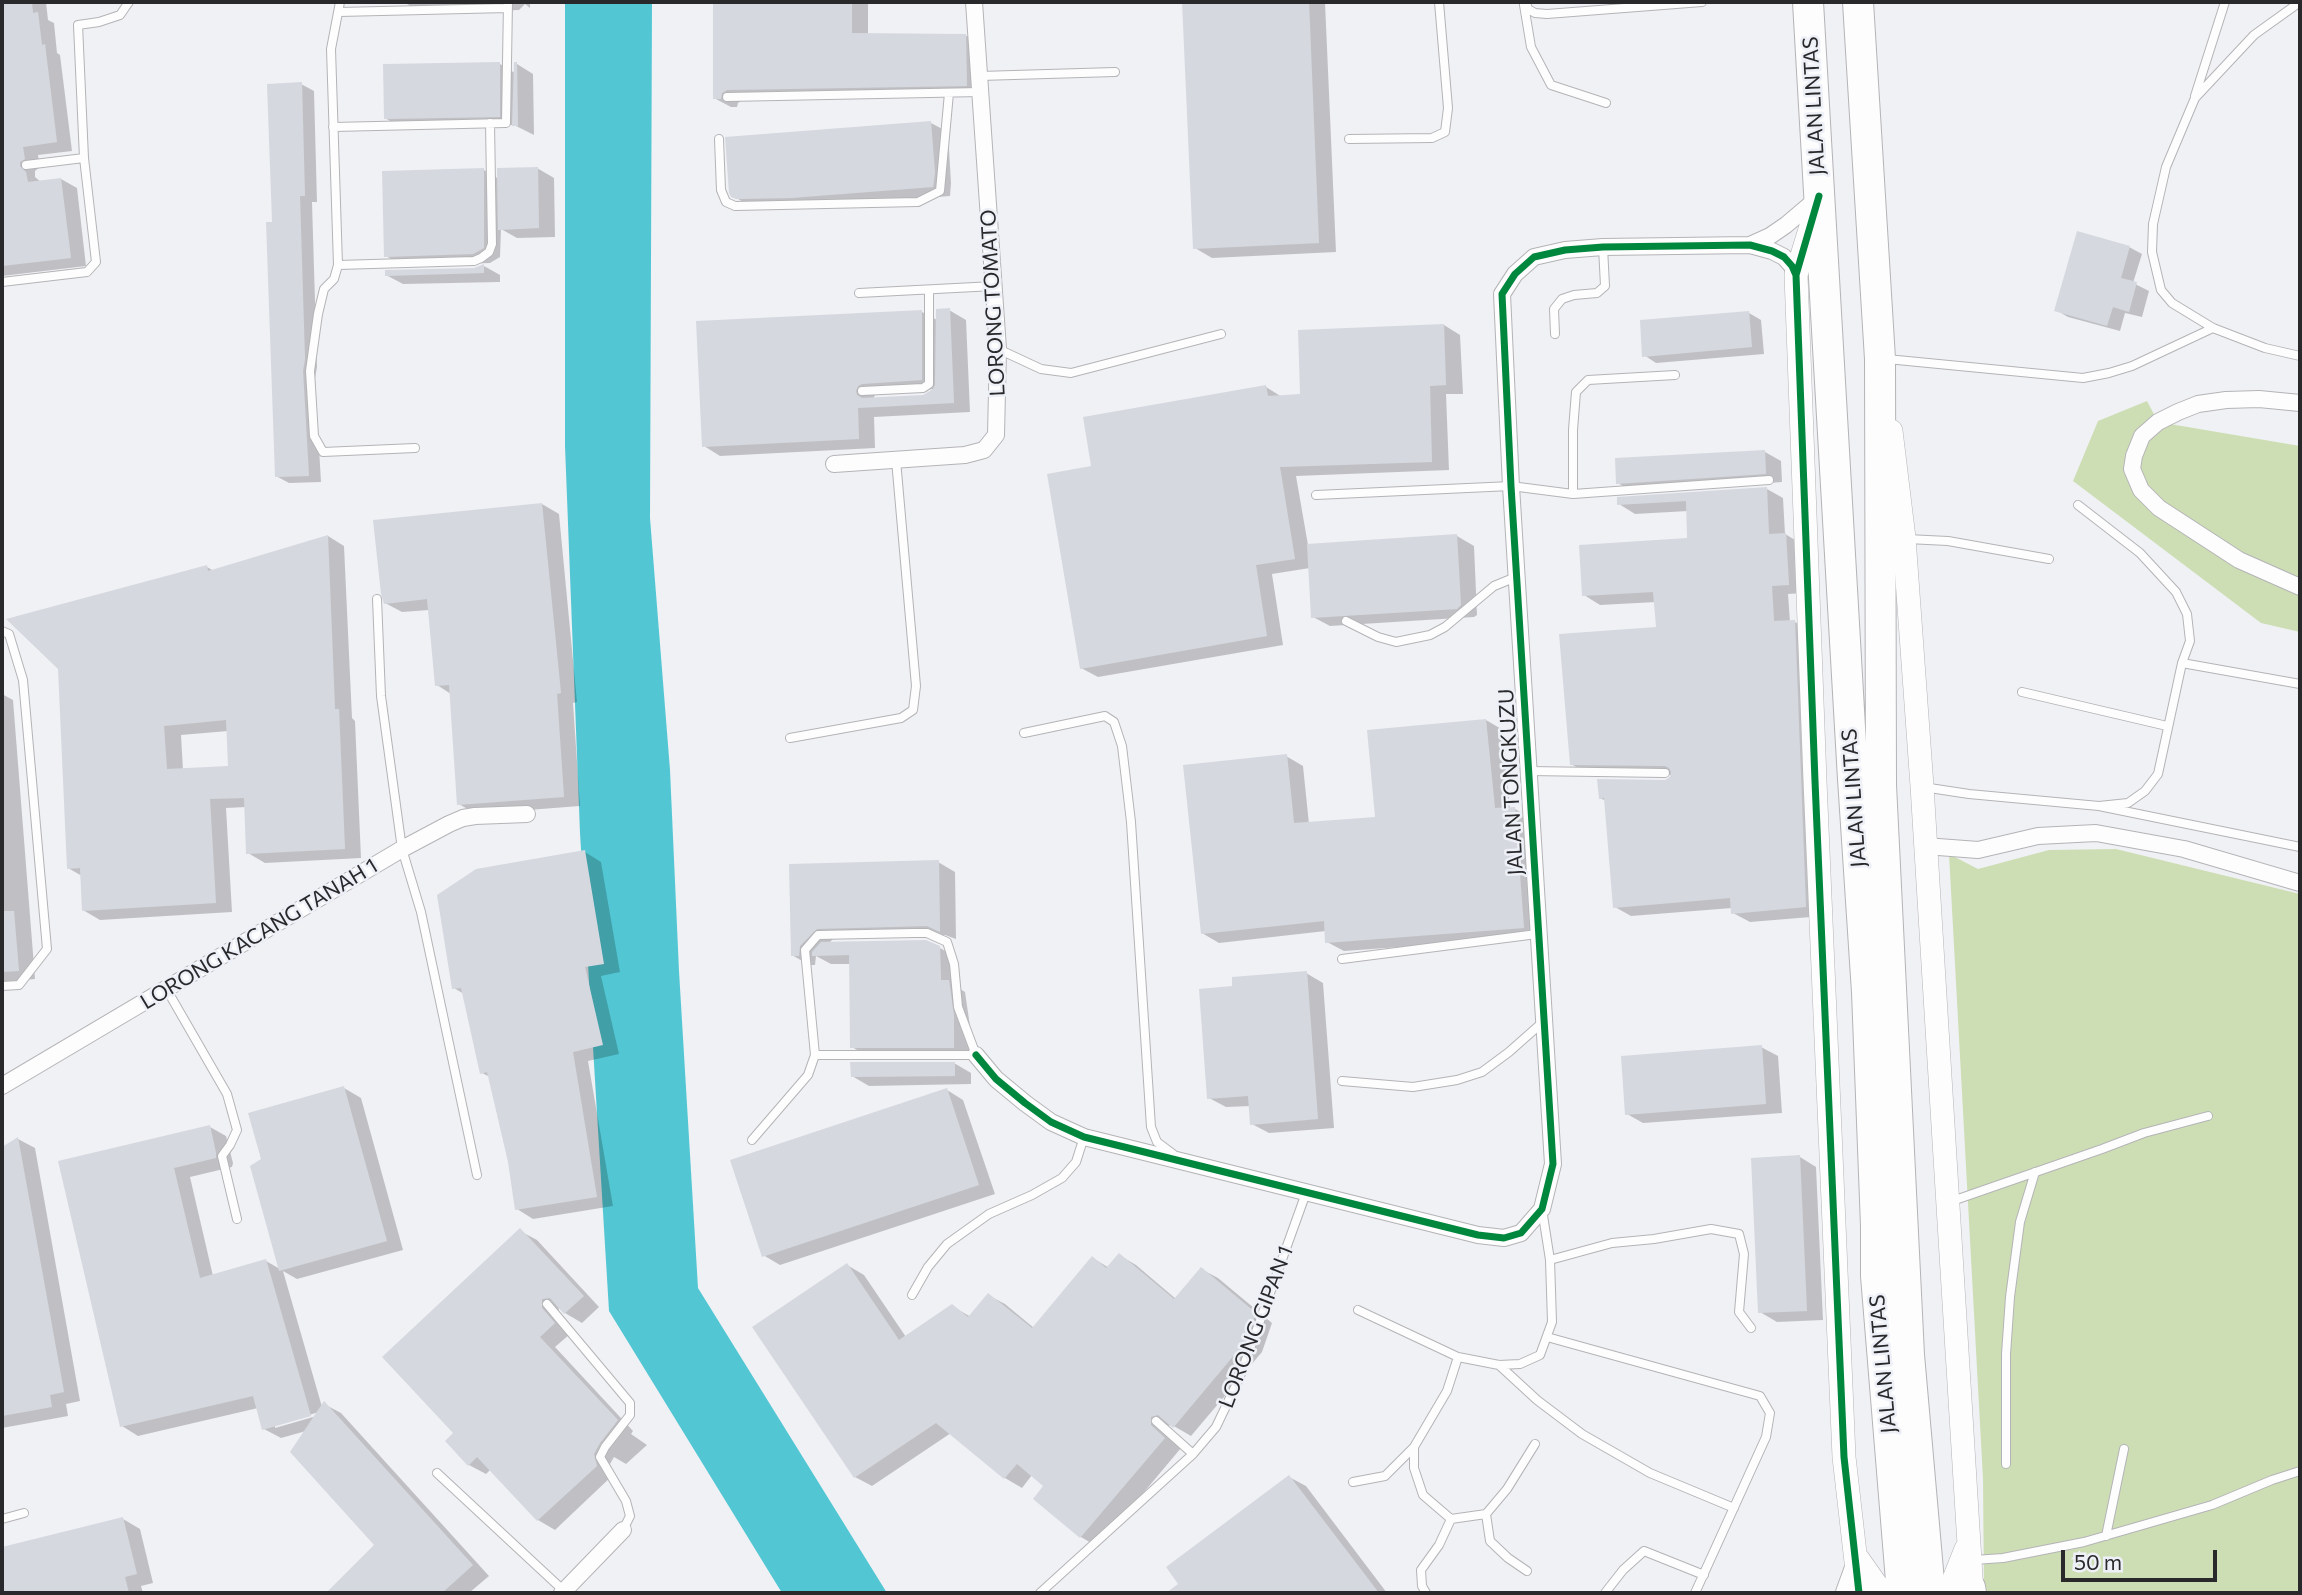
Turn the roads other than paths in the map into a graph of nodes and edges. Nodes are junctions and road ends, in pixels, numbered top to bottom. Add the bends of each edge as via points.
1 (129, 2) edge
2 (340, 2) edge
3 (974, 2) edge
4 (1438, 2) edge
5 (1525, 2) edge
6 (1546, 2) edge
7 (1702, 2) edge
8 (1808, 2) edge
9 (1858, 2) edge
10 (2225, 2) edge
11 (2300, 2) edge
12 (508, 5) edge
13 (339, 12) junction
14 (1547, 14) junction
15 (1115, 72) dead end
16 (980, 84) junction
17 (949, 93) junction
18 (727, 97) dead end
19 (2195, 98) junction
20 (1606, 103) dead end
21 (490, 123) junction
22 (333, 127) junction
23 (719, 139) dead end
24 (1349, 139) dead end
25 (84, 158) junction
26 (26, 165) dead end
27 (1819, 196) junction
28 (1750, 245) junction
29 (1603, 247) junction
30 (338, 265) junction
31 (1797, 275) junction
32 (2, 282) edge
33 (994, 286) junction
34 (929, 290) junction
35 (859, 293) dead end
36 (2213, 328) junction
37 (1221, 334) dead end
38 (1555, 334) dead end
39 (998, 349) junction
40 (2300, 356) edge
41 (1880, 359) junction
42 (1675, 375) dead end
43 (862, 391) dead end
44 (2300, 403) edge
45 (415, 449) dead end
46 (896, 460) junction
47 (834, 464) dead end
48 (1769, 480) dead end
49 (1511, 486) junction
50 (1573, 494) junction
51 (1316, 495) dead end
52 (2078, 505) dead end
53 (1904, 538) junction
54 (2049, 559) dead end
55 (1516, 577) junction
56 (2300, 587) edge
57 (377, 599) dead end
58 (1346, 621) dead end
59 (2, 631) edge
60 (2182, 663) junction
61 (2300, 684) edge
62 (2022, 692) dead end
63 (2167, 726) junction
64 (1024, 733) dead end
65 (790, 738) dead end
66 (1529, 771) junction
67 (1665, 773) dead end
68 (1922, 786) junction
69 (2099, 806) junction
70 (527, 814) dead end
71 (1925, 846) junction
72 (2300, 847) edge
73 (402, 849) junction
74 (2300, 883) edge
75 (1537, 934) junction
76 (1342, 959) dead end
77 (2, 986) edge
78 (167, 990) junction
79 (1544, 1021) junction
80 (815, 1055) junction
81 (976, 1055) junction
82 (1342, 1081) dead end
83 (2, 1086) edge
84 (2208, 1116) dead end
85 (1084, 1137) junction
86 (752, 1140) dead end
87 (1180, 1161) junction
88 (2035, 1172) junction
89 (477, 1175) dead end
90 (1307, 1193) junction
91 (1948, 1199) junction
92 (1542, 1209) junction
93 (237, 1219) dead end
94 (1550, 1260) junction
95 (912, 1295) dead end
96 (547, 1304) dead end
97 (1358, 1310) dead end
98 (1751, 1328) dead end
99 (1547, 1337) junction
100 (1896, 1354) junction
101 (1458, 1357) junction
102 (1499, 1365) junction
103 (1156, 1421) dead end
104 (1535, 1444) dead end
105 (1414, 1447) junction
106 (2124, 1449) dead end
107 (1193, 1454) junction
108 (2006, 1464) dead end
109 (2300, 1471) edge
110 (437, 1473) dead end
111 (1353, 1482) dead end
112 (1734, 1508) junction
113 (24, 1513) dead end
114 (1486, 1514) junction
115 (2, 1518) edge
116 (1451, 1519) junction
117 (623, 1530) joint
118 (2106, 1536) junction
119 (1969, 1552) junction
120 (1527, 1570) dead end
121 (1704, 1575) junction
122 (1855, 1578) edge
123 (1972, 1591) edge
124 (563, 1592) edge
125 (1040, 1593) edge
126 (1426, 1593) edge
127 (1605, 1593) edge
128 (1695, 1593) edge
129 (1887, 1593) edge
130 (1902, 1593) edge
131 (1930, 1593) edge
132 (1940, 1593) edge

1 - 25 lane via 121,15 78,25
2 - 13 lane
3 - 16 street, LORONG TOMATO
4 - 24 lane via 1448,108 1445,132 1432,138
5 - 14 lane via 1535,13
5 - 20 lane via 1531,47 1551,85
6 - 14 lane
7 - 14 lane
8 - 27 highway, JALAN LINTAS
9 - 41 highway, JALAN LINTAS
10 - 19 lane
11 - 19 lane via 2254,35
12 - 13 lane
12 - 21 lane via 506,123
13 - 22 lane via 331,49
15 - 16 lane
16 - 17 lane
16 - 33 street, LORONG TOMATO
17 - 18 lane
17 - 23 lane via 940,191 918,202 735,206 726,202 721,190
19 - 36 lane via 2166,167 2153,224 2152,252 2161,290 2172,303
21 - 22 lane
21 - 30 lane via 489,252 474,261
22 - 30 lane
25 - 26 lane
25 - 32 lane via 96,262 87,272
27 - 28 street, JALAN TONGKUZU via 1770,236
27 - 31 street
27 - 100 highway, JALAN LINTAS via 1867,992 1875,1276
28 - 29 street, JALAN TONGKUZU
28 - 31 street, JALAN TONGKUZU via 1784,257
29 - 38 lane via 1605,286 1597,293 1562,299 1554,309
29 - 49 street, JALAN TONGKUZU via 1534,257 1502,294
30 - 45 lane via 317,314 310,371 314,436 323,452
31 - 122 street via 1844,1457
33 - 34 lane
33 - 39 street, LORONG TOMATO
34 - 35 lane
34 - 43 lane via 929,384
36 - 40 lane
36 - 41 lane via 2132,366 2083,378
37 - 39 lane via 1071,373 1041,369
39 - 46 street, LORONG TOMATO via 996,435 984,450
41 - 53 street
41 - 100 highway, JALAN LINTAS via 1881,785
42 - 50 lane via 1588,380 1576,391
44 - 56 street via 2259,399 2198,404 2158,422 2142,436 2132,469 2141,490 2159,508 2239,560
46 - 47 street, LORONG TOMATO
46 - 65 lane via 916,686 913,710 901,718
48 - 50 lane
49 - 50 lane
49 - 51 lane
49 - 55 street, JALAN TONGKUZU
52 - 60 lane via 2140,554 2176,592 2187,614 2190,641
53 - 54 lane
53 - 68 street
55 - 58 lane via 1494,586 1430,635 1396,642
55 - 66 street, JALAN TONGKUZU
57 - 73 lane via 381,696
59 - 77 lane via 9,634 23,680 47,949 19,985
60 - 61 lane
60 - 63 lane
62 - 63 lane
63 - 69 lane via 2158,774 2145,791 2128,803
64 - 87 lane via 1105,716 1114,722 1122,746 1130,822 1151,1127 1157,1142
66 - 67 lane
66 - 75 street, JALAN TONGKUZU
68 - 69 lane
68 - 71 street
69 - 72 lane
70 - 73 street, LORONG KACANG TANAH 1 via 463,818
71 - 74 street via 1978,850 2038,836 2096,833 2184,849
71 - 91 street
73 - 78 street, LORONG KACANG TANAH 1
73 - 89 lane via 421,912
75 - 76 lane
75 - 79 street, JALAN TONGKUZU
78 - 83 street, LORONG KACANG TANAH 1
78 - 93 lane via 227,1094 237,1130 222,1156
79 - 82 lane via 1482,1072 1457,1080 1413,1087
79 - 92 street, JALAN TONGKUZU via 1553,1164
80 - 81 lane
80 - 81 lane via 804,950 818,935 927,933 947,942 958,1007
80 - 86 lane via 808,1075
81 - 85 street via 996,1079 1033,1109
84 - 88 lane via 2144,1133
85 - 87 street
85 - 95 lane via 1076,1162 1062,1178 989,1214 947,1244
87 - 90 street
88 - 91 lane
88 - 108 lane via 2020,1222 2010,1297
90 - 92 street via 1504,1238 1521,1233
90 - 107 lane, LORONG GIPAN 1 via 1231,1397 1216,1427
91 - 119 street
92 - 94 lane
94 - 98 lane via 1612,1243 1711,1229 1739,1234 1744,1254 1738,1312
94 - 99 lane via 1552,1322
96 - 117 lane via 630,1404 630,1415 600,1457 626,1501 630,1516
97 - 101 lane
99 - 102 lane via 1540,1355 1520,1364
99 - 112 lane via 1760,1396 1770,1413 1766,1437
100 - 130 highway, JALAN LINTAS
100 - 131 highway, JALAN LINTAS
101 - 102 lane
101 - 105 lane via 1447,1391
102 - 112 lane via 1582,1434 1650,1473
103 - 107 lane
104 - 114 lane
105 - 111 lane via 1385,1476
105 - 116 lane via 1414,1468 1423,1495
106 - 118 lane
107 - 125 lane, LORONG GIPAN 1
109 - 118 lane via 2212,1505
110 - 124 lane
112 - 121 lane
113 - 115 lane
114 - 116 lane
114 - 120 lane via 1490,1541
116 - 126 lane via 1421,1570
117 - 124 street
118 - 119 lane via 2003,1558
119 - 123 street
119 - 132 street via 1952,1584
121 - 127 lane via 1644,1551
121 - 128 lane
122 - 129 street

